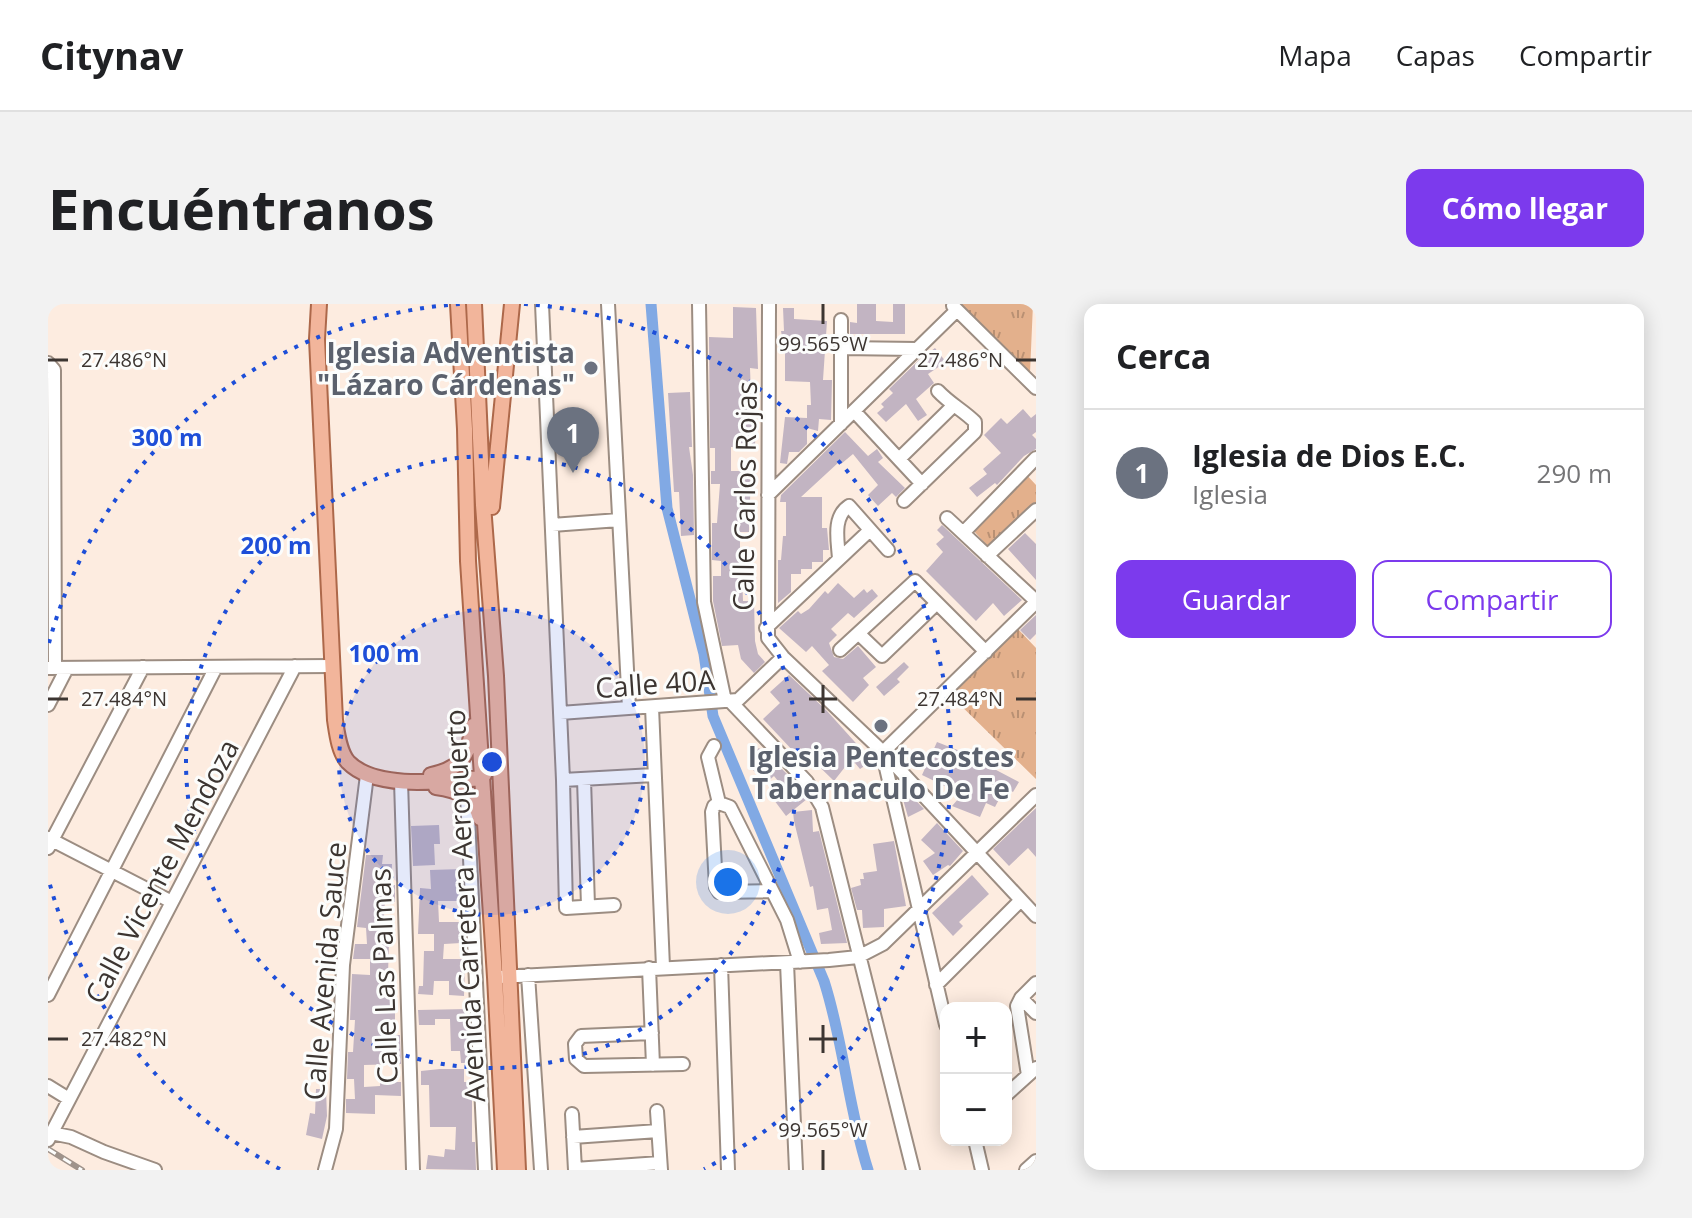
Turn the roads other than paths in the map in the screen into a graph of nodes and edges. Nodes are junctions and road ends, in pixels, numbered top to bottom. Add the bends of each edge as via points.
1 (311, 304) edge
2 (319, 304) edge
3 (458, 304) edge
4 (474, 304) edge
5 (512, 304) edge
6 (542, 304) edge
7 (608, 304) edge
8 (699, 304) edge
9 (769, 304) edge
10 (954, 307) edge
11 (841, 320) dead end
12 (317, 339) junction
13 (841, 348) junction
14 (917, 349) junction
15 (49, 364) edge
16 (1036, 380) edge
17 (1036, 387) edge
18 (938, 391) dead end
19 (953, 406) junction
20 (854, 411) junction
21 (841, 424) junction
22 (1036, 458) edge
23 (899, 459) junction
24 (1026, 468) junction
25 (1036, 479) edge
26 (922, 484) junction
27 (768, 495) junction
28 (904, 501) dead end
29 (1036, 510) edge
30 (947, 518) dead end
31 (51, 520) edge
32 (619, 520) junction
33 (552, 525) junction
34 (869, 531) junction
35 (964, 532) junction
36 (888, 550) dead end
37 (987, 556) junction
38 (839, 559) junction
39 (489, 564) junction
40 (1036, 601) edge
41 (937, 603) junction
42 (766, 628) junction
43 (859, 634) junction
44 (840, 650) dead end
45 (986, 652) junction
46 (783, 657) junction
47 (295, 666) junction
48 (333, 666) junction
49 (143, 667) junction
50 (216, 667) junction
51 (57, 668) edge
52 (478, 691) junction
53 (724, 701) junction
54 (497, 704) junction
55 (48, 705) edge
56 (652, 707) junction
57 (629, 708) junction
58 (560, 713) junction
59 (714, 746) dead end
60 (883, 752) junction
61 (367, 775) junction
62 (654, 775) junction
63 (482, 778) junction
64 (584, 779) junction
65 (563, 780) junction
66 (405, 781) junction
67 (1036, 795) edge
68 (467, 796) junction
69 (719, 803) junction
70 (49, 842) edge
71 (486, 849) junction
72 (976, 853) junction
73 (112, 871) junction
74 (772, 891) junction
75 (1021, 900) junction
76 (172, 902) junction
77 (614, 905) dead end
78 (588, 906) junction
79 (918, 910) junction
80 (1036, 916) edge
81 (858, 957) junction
82 (796, 963) junction
83 (721, 965) junction
84 (656, 968) junction
85 (528, 975) junction
86 (501, 977) junction
87 (1036, 983) edge
88 (936, 985) junction
89 (48, 995) edge
90 (1021, 998) junction
91 (940, 1002) edge
92 (1036, 1013) edge
93 (652, 1033) junction
94 (683, 1064) dead end
95 (653, 1065) junction
96 (1032, 1071) edge
97 (48, 1086) edge
98 (1012, 1089) edge
99 (69, 1099) junction
100 (657, 1111) dead end
101 (572, 1114) dead end
102 (658, 1131) junction
103 (50, 1136) edge
104 (573, 1137) junction
105 (976, 1146) edge
106 (1036, 1161) edge
107 (660, 1167) edge
108 (155, 1170) edge
109 (325, 1170) edge
110 (413, 1170) edge
111 (485, 1170) edge
112 (505, 1170) edge
113 (518, 1170) edge
114 (541, 1170) edge
115 (575, 1170) edge
116 (728, 1170) edge
117 (796, 1170) edge
118 (913, 1170) edge
119 (982, 1170) edge
120 (1026, 1170) edge

1 - 12 main road
2 - 12 main road
3 - 52 main road, Avenida Carretera Aeropuerto
4 - 39 main road, Avenida Carretera Aeropuerto
5 - 39 main road
6 - 33 street
7 - 32 street
8 - 53 street via 704,602
9 - 27 street, Calle Carlos Rojas
10 - 14 street
10 - 17 street
11 - 13 street
12 - 48 main road
13 - 14 street
13 - 21 street
14 - 20 street
15 - 31 street via 54,370
16 - 17 street
18 - 19 street
19 - 23 street
19 - 26 street via 975,422 975,432
20 - 21 street
20 - 23 street
21 - 27 street
22 - 24 street
23 - 26 street
24 - 25 street
24 - 35 street
26 - 28 street
27 - 42 street, Calle Carlos Rojas
29 - 37 street
30 - 35 street
31 - 51 street
32 - 33 street
32 - 57 street
33 - 58 street
34 - 36 street
34 - 38 street
34 - 38 street via 849,506 844,508 838,522
35 - 37 street
37 - 40 street
38 - 42 street
39 - 54 main road, Avenida Carretera Aeropuerto
40 - 45 street
41 - 43 street via 882,656
41 - 43 street via 915,581
41 - 45 street
42 - 46 street, Calle Carlos Rojas
43 - 44 street
45 - 60 street
46 - 53 street, Calle 40A via 743,696
46 - 60 street, Calle Carlos Rojas
47 - 48 street
47 - 50 street
47 - 76 street, Calle Vicente Mendoza
48 - 61 main road via 335,720 343,754
49 - 50 street
49 - 51 street
49 - 70 street
50 - 73 street
51 - 55 street
52 - 63 main road, Avenida Carretera Aeropuerto
52 - 66 main road via 464,758 443,773
53 - 56 street, Calle 40A
53 - 81 street via 807,782 822,807
54 - 63 main road
54 - 86 main road, Avenida Carretera Aeropuerto
56 - 57 street, Calle 40A
56 - 62 street
57 - 58 street, Calle 40A
58 - 65 street
59 - 69 street via 708,757
60 - 72 street, Calle Carlos Rojas
60 - 79 street
61 - 66 main road
61 - 109 street, Calle Avenida Sauce via 343,965 336,1129
62 - 64 street
62 - 84 street
63 - 66 main road
63 - 71 main road, Avenida Carretera Aeropuerto
64 - 65 street
64 - 78 street
65 - 78 street via 566,908
66 - 68 main road
66 - 110 street, Calle Las Palmas
67 - 72 street
68 - 71 main road via 478,811
68 - 111 street
69 - 74 street via 730,807
69 - 74 street via 712,812 719,892
70 - 73 street
71 - 86 main road, Avenida Carretera Aeropuerto
72 - 75 street, Calle Carlos Rojas
72 - 79 street
73 - 76 street
73 - 89 street
74 - 82 street via 787,920
75 - 80 street, Calle Carlos Rojas
75 - 88 street
76 - 99 street, Calle Vicente Mendoza
77 - 78 street
79 - 81 street via 883,944
79 - 88 street
81 - 82 street
81 - 118 street
82 - 83 street
82 - 117 street
83 - 84 street
83 - 116 street
84 - 85 street
84 - 93 street
85 - 86 street
85 - 114 street
86 - 112 main road, Avenida Carretera Aeropuerto
86 - 113 main road, Avenida Carretera Aeropuerto
87 - 90 street
88 - 91 street
90 - 92 street
90 - 96 street via 1017,1012
93 - 95 street
93 - 95 street via 581,1036 575,1044 576,1059 584,1066
94 - 95 street
96 - 98 street
97 - 99 street
99 - 103 street, Calle Vicente Mendoza
100 - 102 street
101 - 104 street
102 - 104 street
102 - 107 street
103 - 108 street via 71,1137
104 - 115 street
105 - 119 street
106 - 120 street
107 - 115 street

